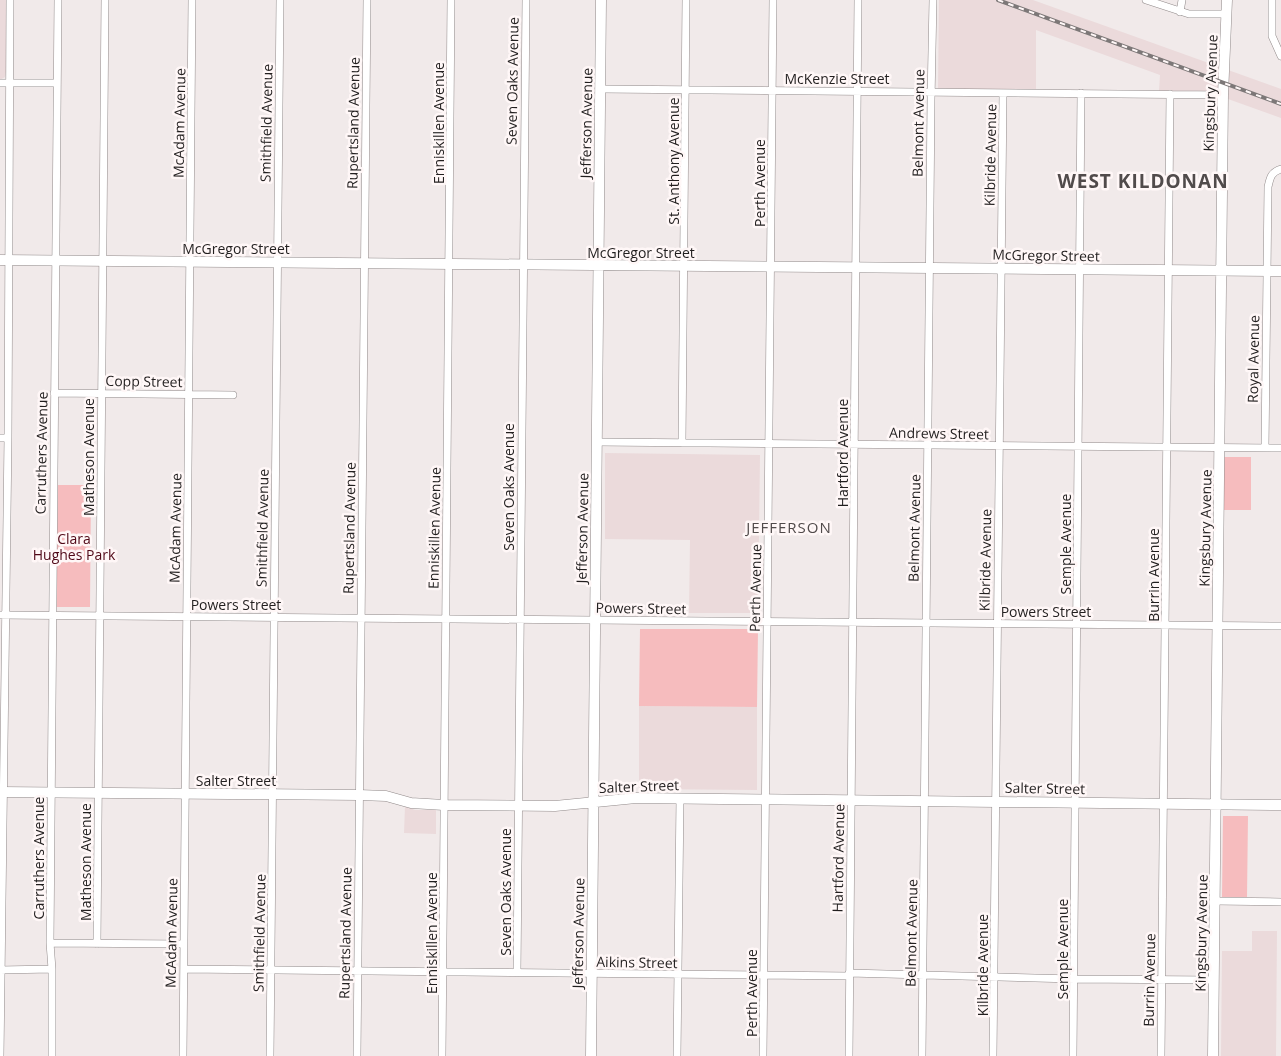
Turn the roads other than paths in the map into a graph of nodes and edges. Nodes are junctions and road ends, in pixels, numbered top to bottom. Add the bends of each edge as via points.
1 (10, 0) edge
2 (58, 0) edge
3 (105, 0) edge
4 (192, 0) edge
5 (280, 0) edge
6 (367, 0) edge
7 (451, 0) edge
8 (526, 0) edge
9 (601, 0) edge
10 (686, 0) edge
11 (773, 0) edge
12 (858, 0) edge
13 (933, 0) edge
14 (1146, 0) edge
15 (1182, 0) edge
16 (1227, 0) edge
17 (1272, 0) edge
18 (1180, 12) junction
19 (1226, 14) junction
20 (1281, 56) edge
21 (0, 83) edge
22 (10, 83) junction
23 (57, 83) junction
24 (601, 89) junction
25 (686, 89) junction
26 (772, 90) junction
27 (858, 92) junction
28 (931, 92) junction
29 (1004, 93) junction
30 (1081, 93) junction
31 (1170, 94) junction
32 (1223, 95) junction
33 (1281, 169) edge
34 (4, 260) edge
35 (56, 261) junction
36 (102, 262) junction
37 (190, 262) junction
38 (277, 262) junction
39 (364, 263) junction
40 (449, 264) junction
41 (522, 264) junction
42 (598, 266) junction
43 (685, 266) junction
44 (770, 266) junction
45 (856, 267) junction
46 (930, 268) junction
47 (1001, 269) junction
48 (1080, 269) junction
49 (1169, 270) junction
50 (1221, 271) junction
51 (1267, 271) junction
52 (1281, 271) edge
53 (54, 393) junction
54 (101, 393) junction
55 (189, 394) junction
56 (233, 395) dead end
57 (4, 438) edge
58 (597, 442) junction
59 (682, 443) junction
60 (769, 444) junction
61 (854, 445) junction
62 (928, 446) junction
63 (999, 446) junction
64 (1078, 447) junction
65 (1166, 447) junction
66 (1220, 447) junction
67 (1265, 448) junction
68 (1281, 448) edge
69 (2, 615) edge
70 (52, 615) junction
71 (99, 616) junction
72 (187, 616) junction
73 (274, 617) junction
74 (360, 618) junction
75 (446, 619) junction
76 (520, 619) junction
77 (595, 620) junction
78 (767, 621) junction
79 (854, 622) junction
80 (926, 623) junction
81 (997, 623) junction
82 (1077, 624) junction
83 (1165, 625) junction
84 (1218, 625) junction
85 (1281, 626) edge
86 (1, 792) edge
87 (50, 792) junction
88 (98, 792) junction
89 (185, 794) junction
90 (273, 794) junction
91 (359, 795) junction
92 (680, 798) junction
93 (765, 799) junction
94 (851, 800) junction
95 (594, 801) junction
96 (926, 801) junction
97 (995, 802) junction
98 (1075, 802) junction
99 (1164, 804) junction
100 (1216, 804) junction
101 (444, 805) junction
102 (518, 805) junction
103 (1281, 805) edge
104 (1215, 901) junction
105 (1281, 902) edge
106 (50, 943) junction
107 (97, 944) junction
108 (184, 944) junction
109 (52, 969) junction
110 (184, 969) junction
111 (0, 970) edge
112 (271, 970) junction
113 (357, 971) junction
114 (443, 972) junction
115 (517, 973) junction
116 (591, 974) junction
117 (849, 974) junction
118 (922, 974) junction
119 (678, 975) junction
120 (763, 976) junction
121 (994, 977) junction
122 (1074, 979) junction
123 (1162, 980) junction
124 (1214, 980) junction
125 (0, 1056) edge
126 (52, 1056) edge
127 (183, 1056) edge
128 (270, 1056) edge
129 (357, 1056) edge
130 (442, 1056) edge
131 (591, 1056) edge
132 (677, 1056) edge
133 (763, 1056) edge
134 (849, 1056) edge
135 (922, 1056) edge
136 (993, 1056) edge
137 (1073, 1056) edge
138 (1161, 1056) edge
139 (1213, 1056) edge

1 - 22 street
2 - 23 street, Carruthers Avenue
3 - 36 street, Matheson Avenue
4 - 37 street, McAdam Avenue
5 - 38 street, Smithfield Avenue
6 - 39 street, Rupertsland Avenue
7 - 40 street, Enniskillen Avenue
8 - 41 street, Seven Oaks Avenue
9 - 24 main road, Jefferson Avenue
10 - 25 street, St. Anthony Avenue
11 - 26 street, Perth Avenue
12 - 27 street, Hartford Avenue
13 - 28 street, Belmont Avenue
14 - 18 street
15 - 18 street
16 - 19 main road, Kingsbury Avenue
17 - 20 street via 1272,36
18 - 19 street
19 - 32 main road, Kingsbury Avenue
21 - 22 street
22 - 23 street
22 - 34 street
23 - 35 street, Carruthers Avenue
24 - 25 street, McKenzie Street
24 - 42 main road, Jefferson Avenue
25 - 26 street, McKenzie Street
25 - 43 street, St. Anthony Avenue
26 - 27 street, McKenzie Street
26 - 44 street, Perth Avenue
27 - 28 street, McKenzie Street
27 - 45 street, Hartford Avenue
28 - 29 street, McKenzie Street
28 - 46 street, Belmont Avenue
29 - 30 street, McKenzie Street
29 - 47 street, Kilbride Avenue
30 - 31 street, McKenzie Street
30 - 48 street, Semple Avenue
31 - 32 street, McKenzie Street
31 - 49 street, Burrin Avenue
32 - 50 main road, Kingsbury Avenue
33 - 51 street, Royal Avenue via 1271,175 1268,187
34 - 35 main road, McGregor Street
34 - 57 street
35 - 36 main road, McGregor Street
35 - 53 street, Carruthers Avenue
36 - 37 main road, McGregor Street
36 - 54 street, Matheson Avenue
37 - 38 main road, McGregor Street
37 - 55 street, McAdam Avenue
38 - 39 main road, McGregor Street
38 - 73 street, Smithfield Avenue
39 - 40 main road, McGregor Street
39 - 74 street, Rupertsland Avenue
40 - 41 main road, McGregor Street
40 - 75 street, Enniskillen Avenue
41 - 42 main road, McGregor Street
41 - 76 street, Seven Oaks Avenue
42 - 43 main road, McGregor Street
42 - 58 main road, Jefferson Avenue
43 - 44 main road, McGregor Street
43 - 59 street, St. Anthony Avenue
44 - 45 main road, McGregor Street
44 - 60 street, Perth Avenue
45 - 46 main road, McGregor Street
45 - 61 street, Hartford Avenue
46 - 47 main road, McGregor Street
46 - 62 street, Belmont Avenue
47 - 48 main road, McGregor Street
47 - 63 street, Kilbride Avenue
48 - 49 main road, McGregor Street
48 - 64 street, Semple Avenue
49 - 50 main road, McGregor Street
49 - 65 street, Burrin Avenue
50 - 51 main road, McGregor Street
50 - 66 main road, Kingsbury Avenue
51 - 52 main road, McGregor Street
51 - 67 street, Royal Avenue
53 - 54 street, Copp Street
53 - 70 street, Carruthers Avenue
54 - 55 street, Copp Street
54 - 71 street, Matheson Avenue
55 - 56 street, Copp Street
55 - 72 street, McAdam Avenue
57 - 69 street
58 - 59 street, Andrews Street
58 - 77 main road, Jefferson Avenue
59 - 60 street, Andrews Street
60 - 61 street, Andrews Street
60 - 78 street, Perth Avenue
61 - 62 street, Andrews Street
61 - 79 street, Hartford Avenue
62 - 63 street, Andrews Street
62 - 80 street, Belmont Avenue
63 - 64 street, Andrews Street
63 - 81 street, Kilbride Avenue
64 - 65 street, Andrews Street
64 - 82 street, Semple Avenue
65 - 66 street, Andrews Street
65 - 83 street, Burrin Avenue
66 - 67 street, Andrews Street
66 - 84 main road, Kingsbury Avenue
67 - 68 street, Andrews Street
69 - 70 street, Powers Street
69 - 86 street
70 - 71 street, Powers Street
70 - 87 street, Carruthers Avenue
71 - 72 street, Powers Street
71 - 88 street, Matheson Avenue
72 - 73 street, Powers Street
72 - 89 street, McAdam Avenue
73 - 74 street, Powers Street
73 - 90 street, Smithfield Avenue
74 - 75 street, Powers Street
74 - 91 street, Rupertsland Avenue
75 - 76 street, Powers Street
75 - 101 street, Enniskillen Avenue
76 - 77 street, Powers Street
76 - 102 street, Seven Oaks Avenue
77 - 78 street, Powers Street
77 - 95 main road, Jefferson Avenue
78 - 79 street, Powers Street
78 - 93 street, Perth Avenue
79 - 80 street, Powers Street
79 - 94 street, Hartford Avenue
80 - 81 street, Powers Street
80 - 96 street, Belmont Avenue
81 - 82 street, Powers Street
81 - 97 street, Kilbride Avenue
82 - 83 street, Powers Street
82 - 98 street, Semple Avenue
83 - 84 street, Powers Street
83 - 99 street, Burrin Avenue
84 - 85 street, Powers Street
84 - 100 main road, Kingsbury Avenue
86 - 87 main road, Salter Street
86 - 111 street
87 - 88 main road, Salter Street
87 - 106 street, Carruthers Avenue
88 - 89 main road, Salter Street
88 - 107 street, Matheson Avenue
89 - 90 main road, Salter Street
89 - 108 street, McAdam Avenue
90 - 91 main road, Salter Street
90 - 112 street, Smithfield Avenue
91 - 101 main road, Salter Street
91 - 113 street, Rupertsland Avenue
92 - 93 main road, Salter Street
92 - 95 main road, Salter Street
92 - 119 street
93 - 94 main road, Salter Street
93 - 120 street, Perth Avenue
94 - 96 main road, Salter Street
94 - 117 street, Hartford Avenue
95 - 102 main road, Salter Street via 555,806
95 - 116 main road, Jefferson Avenue
96 - 97 main road, Salter Street
96 - 118 street, Belmont Avenue
97 - 98 main road, Salter Street
97 - 121 street, Kilbride Avenue
98 - 99 main road, Salter Street
98 - 122 street, Semple Avenue
99 - 100 main road, Salter Street
99 - 123 street, Burrin Avenue
100 - 103 main road, Salter Street
100 - 104 main road, Kingsbury Avenue
101 - 102 main road, Salter Street
101 - 114 street, Enniskillen Avenue
102 - 115 street, Seven Oaks Avenue
104 - 105 street
104 - 124 main road, Kingsbury Avenue
106 - 107 street
106 - 109 street, Carruthers Avenue
107 - 108 street
108 - 110 street, McAdam Avenue
109 - 111 street
109 - 126 street, Carruthers Avenue
110 - 112 street, Aikins Street
110 - 127 street, McAdam Avenue
111 - 125 street
112 - 113 street, Aikins Street
112 - 128 street, Smithfield Avenue
113 - 114 street, Aikins Street
113 - 129 street, Rupertsland Avenue
114 - 115 street, Aikins Street
114 - 130 street, Enniskillen Avenue
115 - 116 street, Aikins Street
116 - 119 street, Aikins Street
116 - 131 main road, Jefferson Avenue
117 - 118 street, Aikins Street
117 - 120 street, Aikins Street
117 - 134 street, Hartford Avenue
118 - 121 street, Aikins Street
118 - 135 street, Belmont Avenue
119 - 120 street, Aikins Street
119 - 132 street
120 - 133 street, Perth Avenue
121 - 122 street, Aikins Street
121 - 136 street, Kilbride Avenue
122 - 123 street, Aikins Street
122 - 137 street, Semple Avenue
123 - 124 street, Aikins Street
123 - 138 street, Burrin Avenue
124 - 139 main road, Kingsbury Avenue

